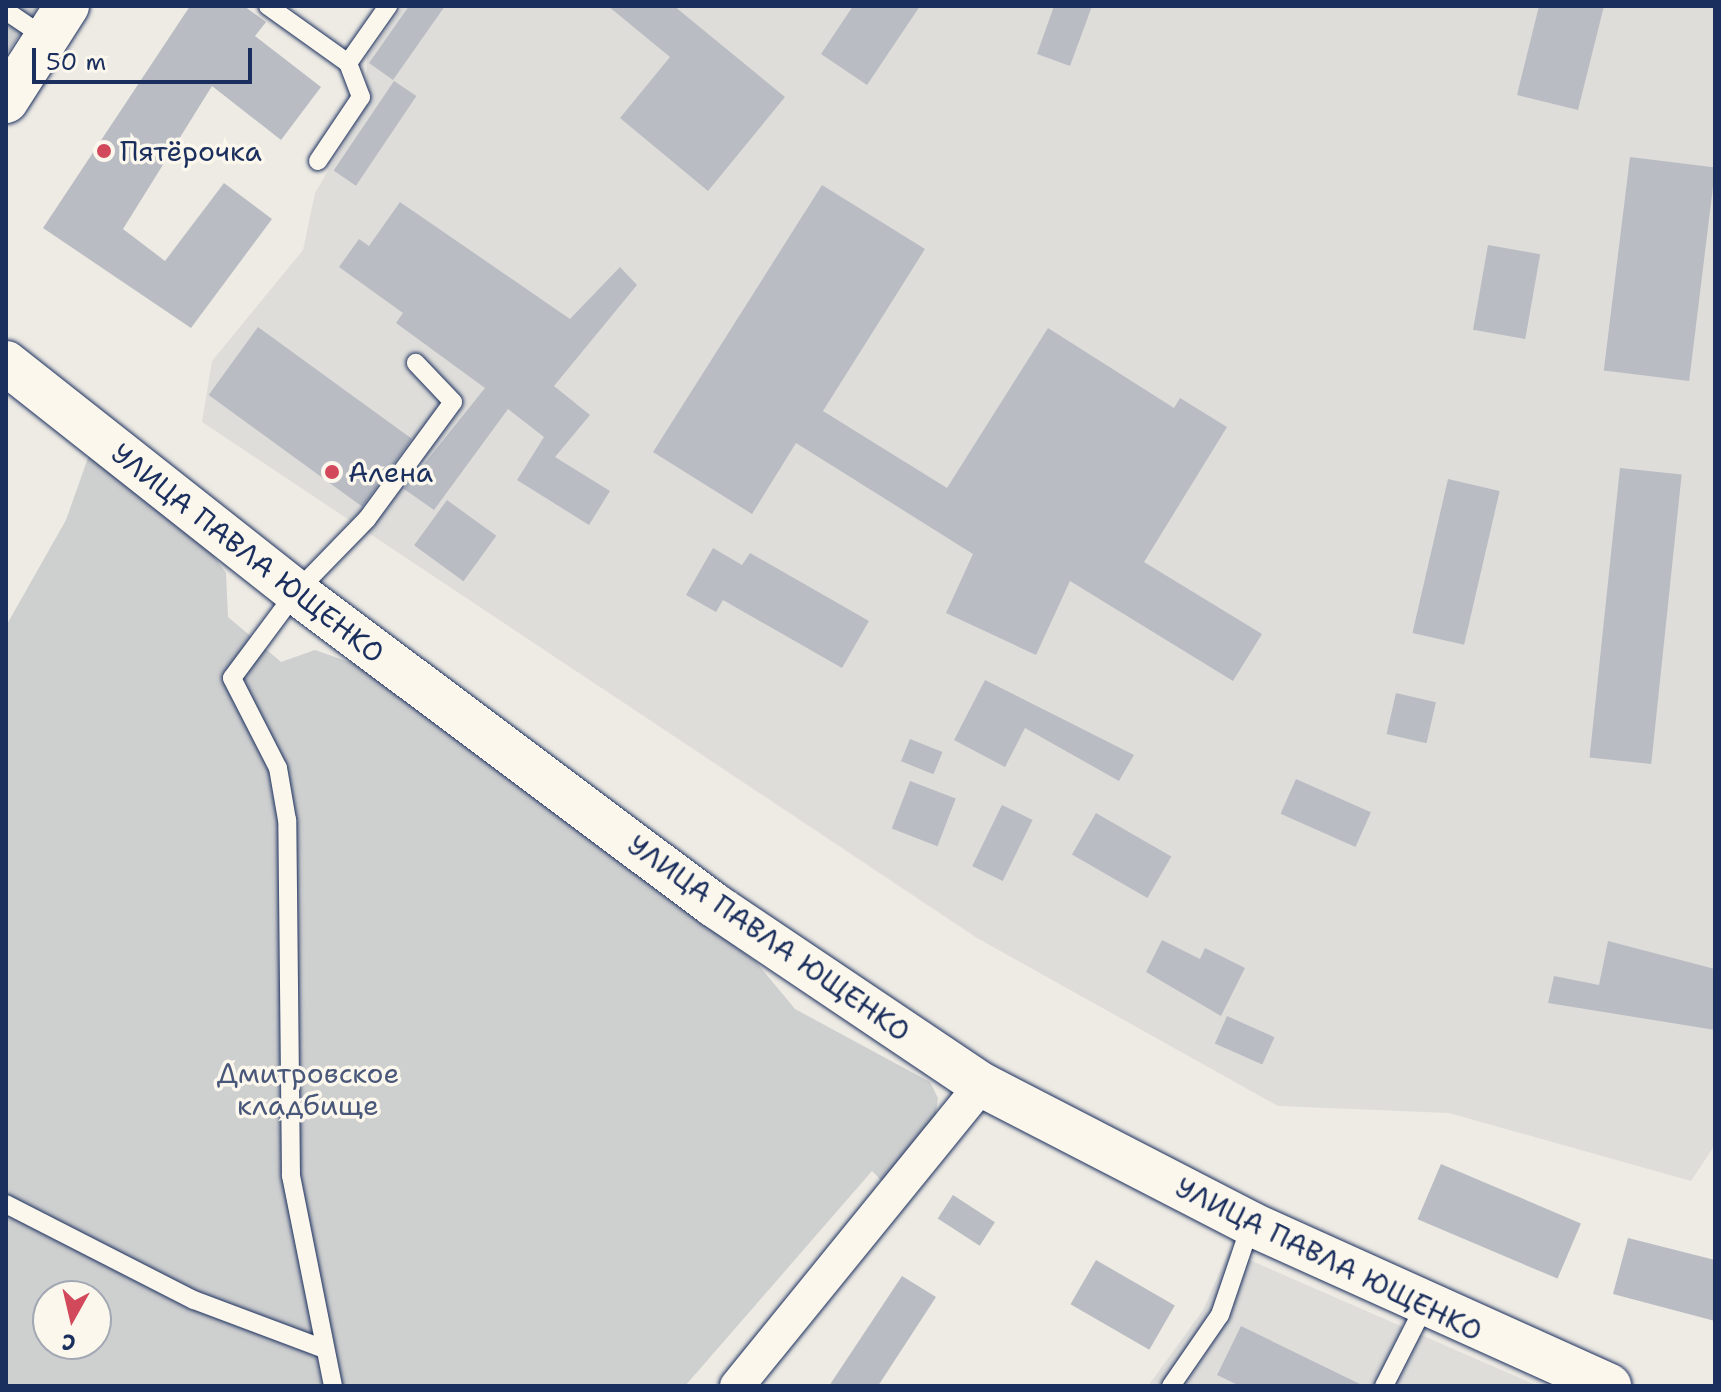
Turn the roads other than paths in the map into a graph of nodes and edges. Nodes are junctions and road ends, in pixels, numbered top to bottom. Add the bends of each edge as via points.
1 (268, 6) edge
2 (388, 6) edge
3 (6, 11) edge
4 (56, 22) edge
5 (348, 63) junction
6 (6, 101) edge
7 (318, 161) dead end
8 (6, 363) edge
9 (416, 363) dead end
10 (296, 592) junction
11 (982, 1085) junction
12 (6, 1204) edge
13 (1251, 1224) junction
14 (1424, 1307) junction
15 (322, 1348) junction
16 (333, 1386) edge
17 (737, 1386) edge
18 (1171, 1386) edge
19 (1384, 1386) edge
20 (1609, 1386) edge

1 - 5 lane
2 - 5 lane
3 - 4 lane
4 - 6 street
5 - 7 lane via 361,97
8 - 10 street, УЛИЦА ПАВЛА ЮЩЕНКО
9 - 10 lane via 453,402 367,519
10 - 11 street, УЛИЦА ПАВЛА ЮЩЕНКО via 714,905
10 - 15 lane via 232,678 278,768 287,820 291,1176
11 - 13 street, УЛИЦА ПАВЛА ЮЩЕНКО
11 - 17 street
12 - 15 lane via 194,1300
13 - 14 street, УЛИЦА ПАВЛА ЮЩЕНКО
13 - 18 lane via 1220,1315
14 - 19 lane
14 - 20 street, УЛИЦА ПАВЛА ЮЩЕНКО
15 - 16 lane

